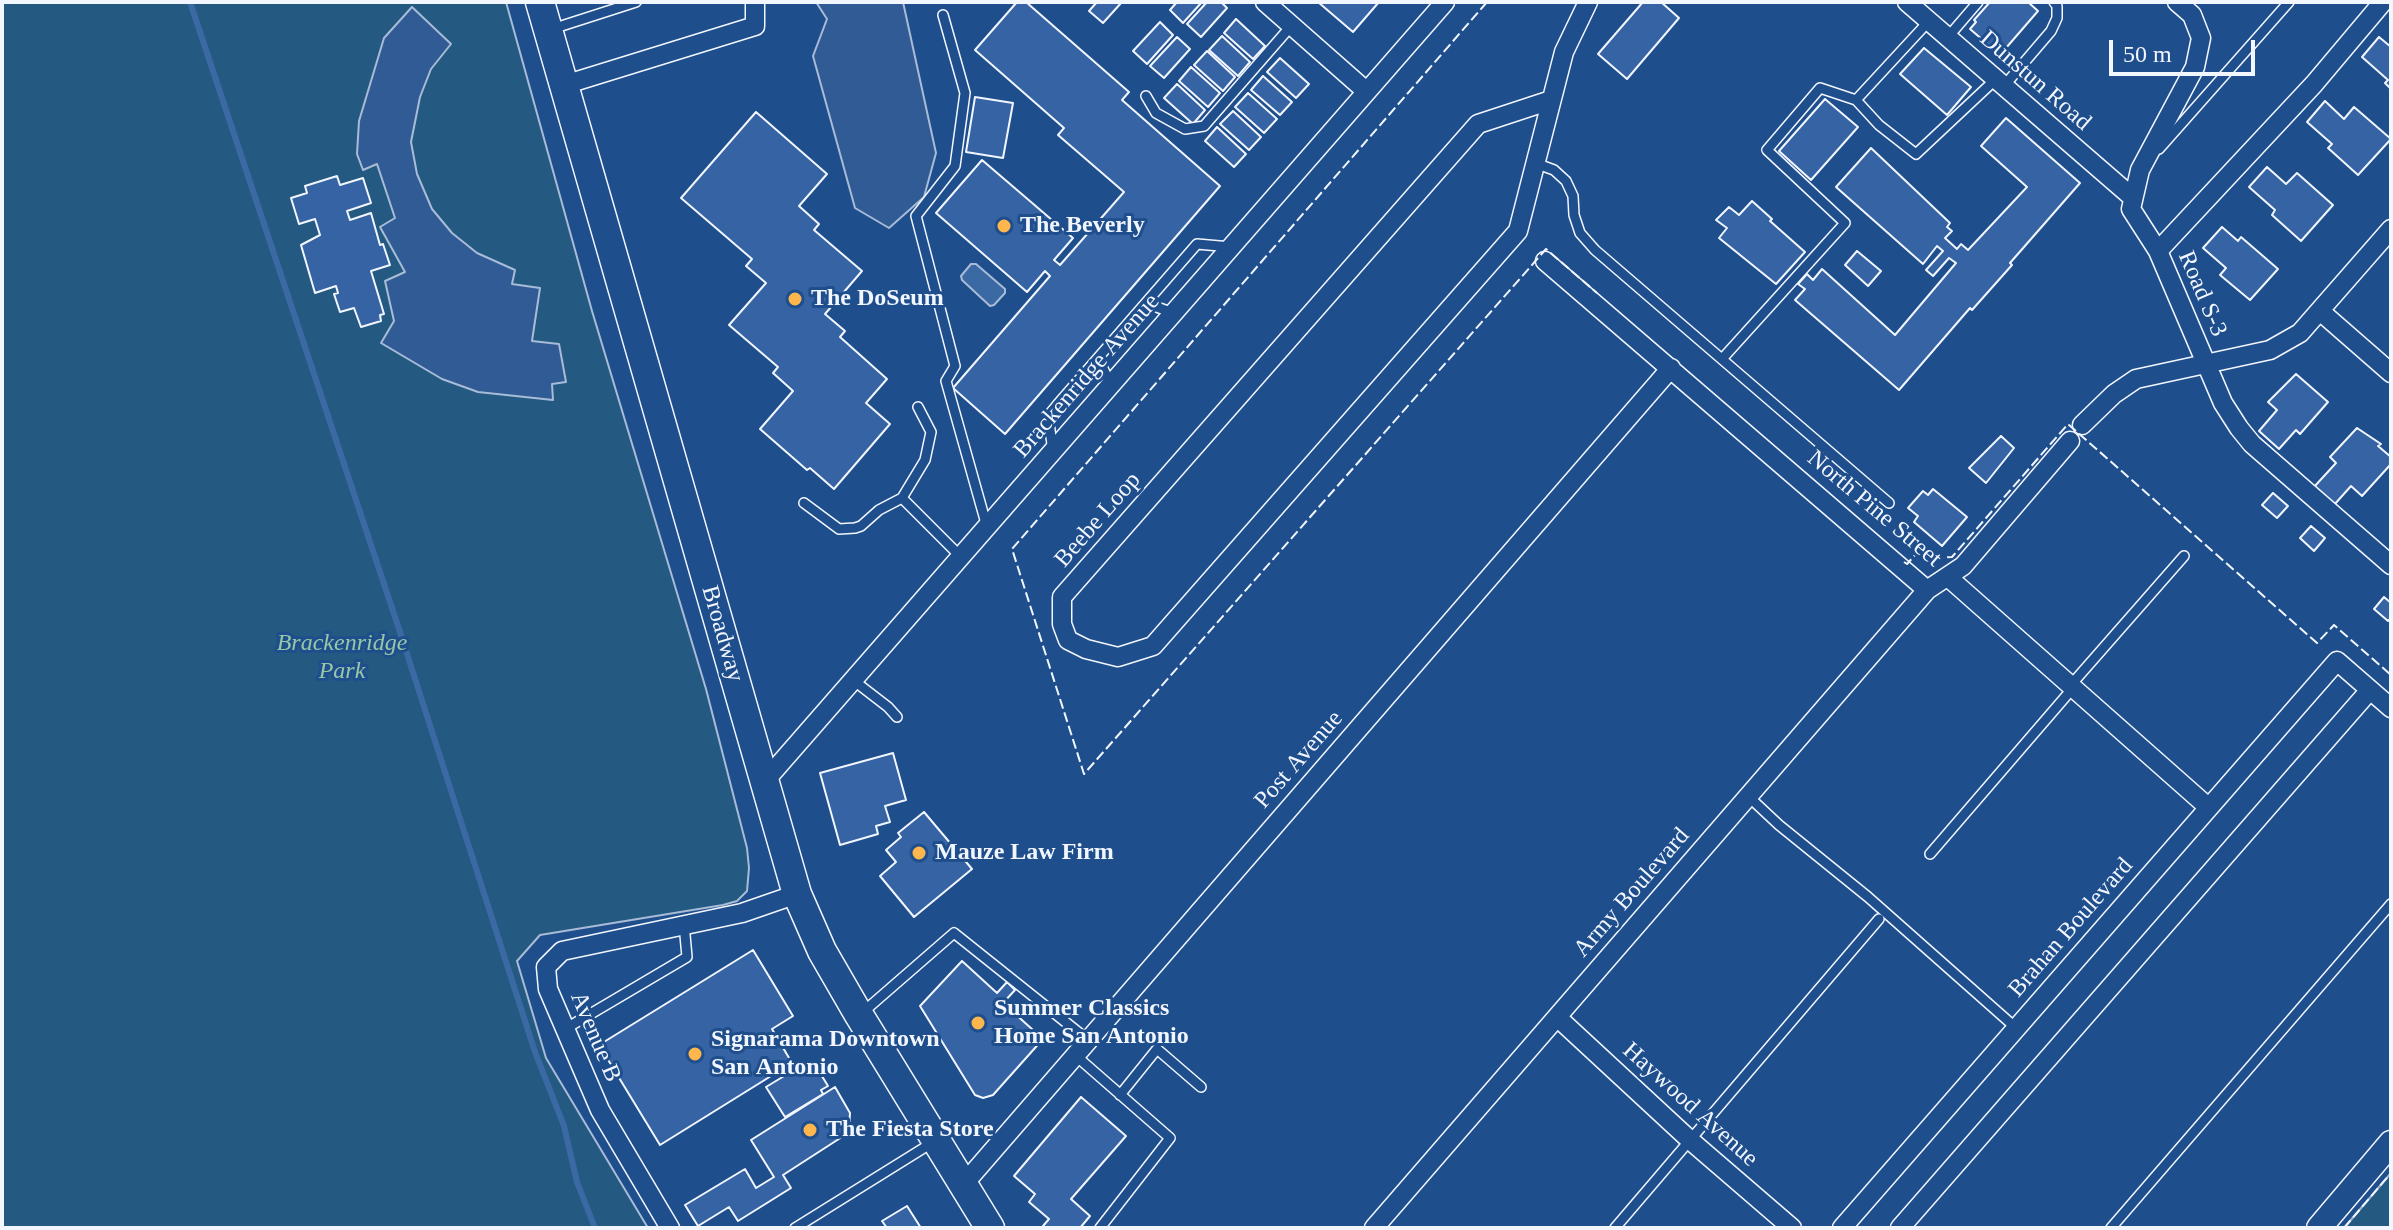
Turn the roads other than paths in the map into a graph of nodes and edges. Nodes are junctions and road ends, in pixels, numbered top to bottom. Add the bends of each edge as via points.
1 (540, 2) edge
2 (636, 2) edge
3 (755, 2) edge
4 (1265, 2) edge
5 (1445, 2) edge
6 (1588, 2) edge
7 (1907, 2) edge
8 (1978, 2) edge
9 (2054, 2) edge
10 (2177, 2) edge
11 (2289, 2) edge
12 (2383, 2) edge
13 (943, 15) dead end
14 (1929, 21) junction
15 (1292, 25) junction
16 (549, 30) junction
17 (1948, 37) junction
18 (2000, 82) junction
19 (564, 85) junction
20 (1366, 91) junction
21 (1146, 96) dead end
22 (1551, 100) junction
23 (1856, 100) junction
24 (1535, 163) junction
25 (2140, 170) junction
26 (2132, 197) junction
27 (2391, 229) edge
28 (1231, 247) junction
29 (2158, 251) junction
30 (1545, 261) dead end
31 (1146, 303) junction
32 (2320, 311) junction
33 (1173, 313) junction
34 (1098, 358) junction
35 (1722, 359) junction
36 (2205, 362) junction
37 (1671, 368) junction
38 (2391, 373) edge
39 (1111, 385) junction
40 (918, 407) dead end
41 (2082, 425) dead end
42 (2070, 441) dead end
43 (1053, 452) junction
44 (902, 498) junction
45 (804, 503) dead end
46 (1889, 503) dead end
47 (987, 527) junction
48 (2184, 556) dead end
49 (961, 557) junction
50 (2391, 565) edge
51 (1949, 578) junction
52 (1927, 590) junction
53 (853, 680) junction
54 (2071, 687) junction
55 (2370, 690) junction
56 (2391, 708) edge
57 (897, 717) dead end
58 (764, 782) junction
59 (1748, 796) junction
60 (2208, 807) junction
61 (1930, 854) dead end
62 (797, 894) junction
63 (2391, 904) edge
64 (1879, 919) dead end
65 (684, 924) junction
66 (859, 1015) junction
67 (1557, 1017) junction
68 (2016, 1028) junction
69 (565, 1029) junction
70 (1088, 1040) junction
71 (1075, 1055) junction
72 (1201, 1087) dead end
73 (1120, 1095) junction
74 (936, 1140) junction
75 (1691, 1141) junction
76 (2391, 1143) edge
77 (963, 1185) junction
78 (670, 1228) edge
79 (795, 1228) edge
80 (990, 1228) edge
81 (1100, 1228) edge
82 (1374, 1228) edge
83 (1615, 1228) edge
84 (1792, 1228) edge
85 (1842, 1228) edge
86 (1900, 1228) edge
87 (2111, 1228) edge
88 (2319, 1228) edge

1 - 16 main road, Broadway
2 - 16 lane
3 - 19 street via 755,26
4 - 15 street
5 - 20 street, Brackenridge Avenue
6 - 22 street via 1564,52
7 - 14 street, Dunstun Road
8 - 17 lane
9 - 18 lane via 2057,18 2051,31
10 - 25 street via 2192,15 2201,38 2195,67
11 - 25 lane
12 - 29 street, Road S-3
13 - 47 lane via 965,93 955,166 916,216 955,366 946,381
14 - 17 street, Dunstun Road
14 - 23 lane
15 - 20 street
15 - 21 lane via 1204,126 1185,129 1156,113
16 - 19 main road, Broadway
17 - 18 street, Dunstun Road
18 - 23 lane via 1916,154
18 - 26 street, Dunstun Road
19 - 58 main road, Broadway
20 - 28 street, Brackenridge Avenue
22 - 24 street
22 - 24 street, Beebe Loop via 1478,124 1062,597 1068,640 1118,657 1153,646 1518,231
23 - 35 lane via 1820,88 1767,150 1845,223
24 - 35 lane via 1566,181 1580,233 1595,250
25 - 26 street
26 - 29 street, Dunstun Road via 2131,209
27 - 32 street
28 - 31 lane via 1197,244
28 - 33 street, Brackenridge Avenue
29 - 36 street, Road S-3
30 - 37 street, North Pine Street
31 - 33 lane
31 - 34 lane
32 - 36 street via 2300,333 2270,350
32 - 38 street
33 - 39 street, Brackenridge Avenue
34 - 39 lane
34 - 43 lane via 1048,416
35 - 46 lane
36 - 41 street via 2136,379
36 - 50 street, Road S-3 via 2223,403 2252,444
37 - 52 street, North Pine Street
37 - 70 street, Post Avenue
39 - 43 street, Brackenridge Avenue
40 - 44 lane via 931,432 925,460
42 - 51 street
43 - 47 street, Brackenridge Avenue
44 - 45 lane via 861,526 839,529
44 - 49 lane
47 - 49 street, Brackenridge Avenue
48 - 54 lane
49 - 53 street, Brackenridge Avenue
51 - 52 street, North Pine Street
51 - 54 street, North Pine Street
52 - 59 street, Army Boulevard
53 - 57 lane
53 - 58 street, Brackenridge Avenue
54 - 60 street, North Pine Street
54 - 61 lane
55 - 56 street
55 - 60 street, Brahan Boulevard via 2337,661
55 - 86 street
58 - 62 main road, Broadway
59 - 67 street, Army Boulevard
59 - 68 lane
60 - 68 street, Brahan Boulevard
62 - 65 street, Avenue B via 742,913
62 - 66 main road, Broadway
63 - 87 lane
64 - 75 lane
65 - 69 lane via 687,957
65 - 69 street, Avenue B via 562,951 546,967 548,989
66 - 70 lane via 954,933
66 - 74 main road, Broadway
67 - 75 street, Haywood Avenue
67 - 82 street, Army Boulevard
68 - 85 street, Brahan Boulevard
69 - 78 street, Avenue B via 600,1110
70 - 71 street, Post Avenue
71 - 73 lane
71 - 77 street, Post Avenue
72 - 73 lane via 1157,1049
73 - 81 lane via 1170,1138
74 - 77 main road, Broadway
74 - 79 lane
75 - 83 lane
75 - 84 street, Haywood Avenue
76 - 88 street
77 - 80 main road, Broadway

